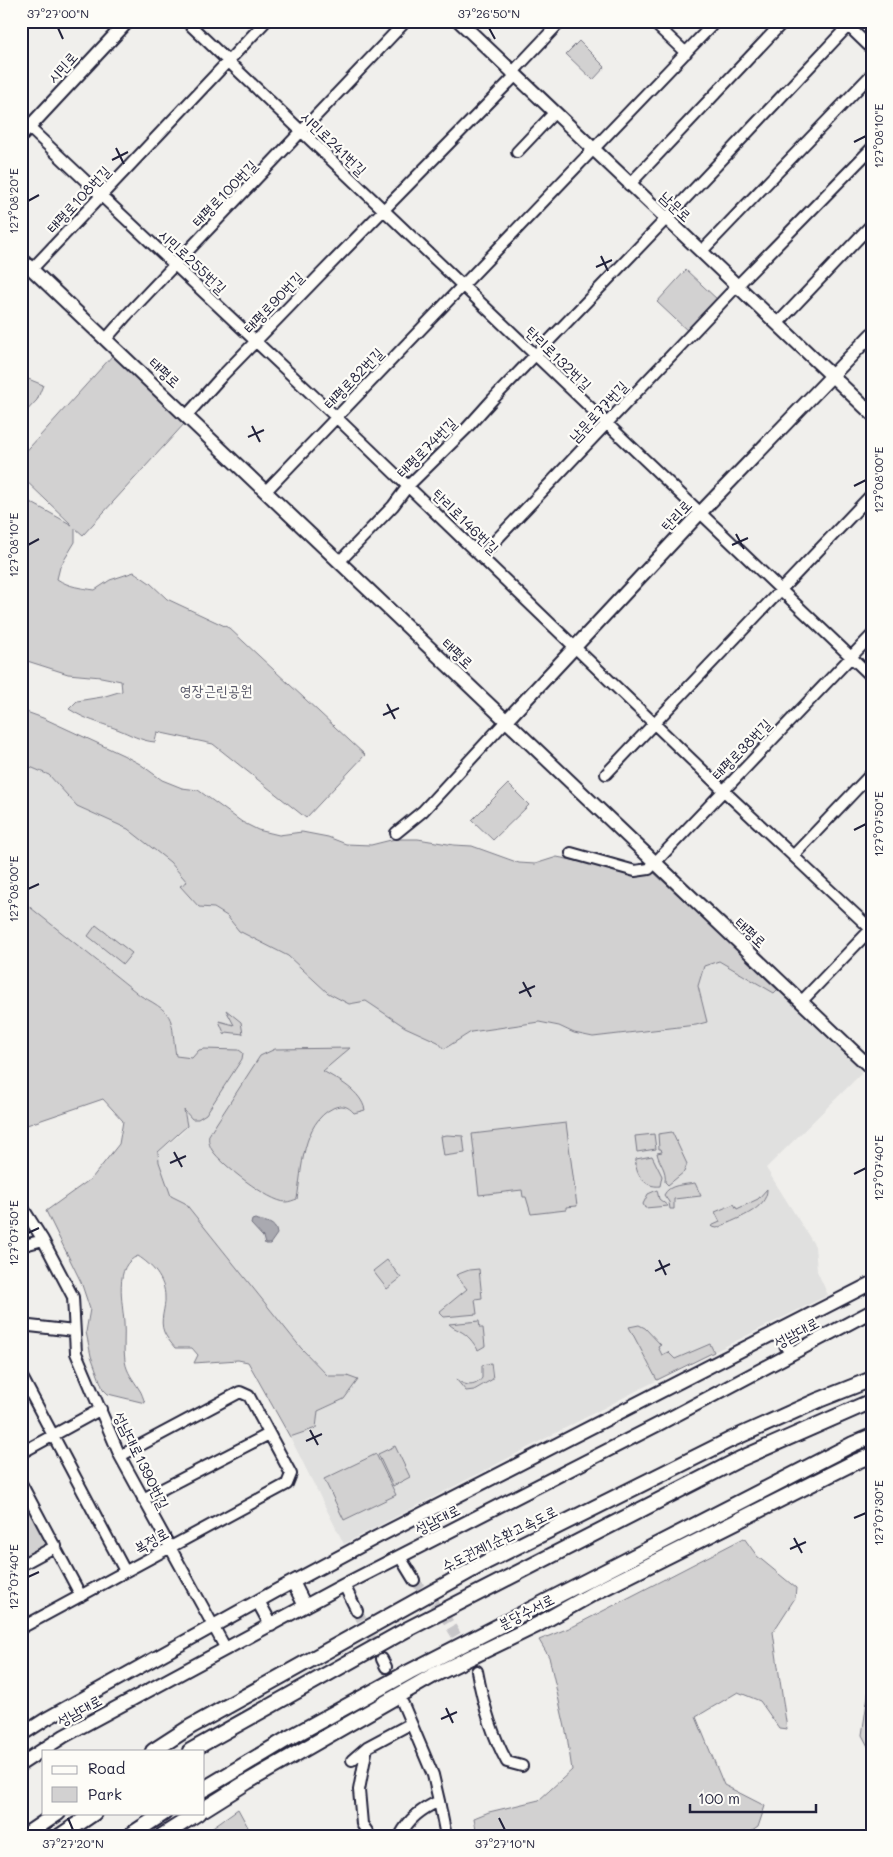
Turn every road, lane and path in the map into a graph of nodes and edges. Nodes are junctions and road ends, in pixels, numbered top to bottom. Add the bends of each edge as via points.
1 (128, 21) edge
2 (186, 21) edge
3 (266, 21) edge
4 (406, 21) edge
5 (459, 21) edge
6 (561, 21) edge
7 (652, 21) edge
8 (716, 21) edge
9 (784, 21) edge
10 (845, 24) edge
11 (872, 49) edge
12 (686, 53) junction
13 (228, 62) junction
14 (514, 74) junction
15 (872, 74) edge
16 (554, 113) junction
17 (24, 128) edge
18 (302, 132) junction
19 (872, 148) edge
20 (593, 150) junction
21 (517, 152) dead end
22 (629, 185) junction
23 (101, 195) junction
24 (383, 210) junction
25 (666, 219) junction
26 (872, 224) edge
27 (701, 252) junction
28 (21, 259) edge
29 (176, 265) junction
30 (32, 269) junction
31 (462, 286) junction
32 (737, 286) junction
33 (777, 324) junction
34 (872, 334) edge
35 (106, 339) junction
36 (256, 342) junction
37 (535, 356) junction
38 (832, 375) junction
39 (872, 414) edge
40 (187, 415) junction
41 (336, 417) junction
42 (606, 424) junction
43 (408, 486) junction
44 (266, 491) junction
45 (872, 494) edge
46 (700, 513) junction
47 (481, 556) junction
48 (340, 562) junction
49 (781, 590) junction
50 (872, 635) edge
51 (575, 646) junction
52 (851, 657) junction
53 (872, 677) edge
54 (506, 721) junction
55 (655, 724) junction
56 (872, 773) edge
57 (606, 774) dead end
58 (723, 790) junction
59 (396, 833) dead end
60 (571, 853) dead end
61 (794, 856) junction
62 (655, 864) junction
63 (871, 929) edge
64 (801, 1002) junction
65 (871, 1067) edge
66 (21, 1205) edge
67 (43, 1240) junction
68 (21, 1246) edge
69 (872, 1283) edge
70 (872, 1311) edge
71 (21, 1325) edge
72 (74, 1331) junction
73 (779, 1331) junction
74 (791, 1354) junction
75 (21, 1375) edge
76 (872, 1379) edge
77 (872, 1401) edge
78 (101, 1409) junction
79 (269, 1434) junction
80 (54, 1436) junction
81 (872, 1436) edge
82 (21, 1453) edge
83 (120, 1456) junction
84 (872, 1456) edge
85 (21, 1483) edge
86 (143, 1500) junction
87 (56, 1546) junction
88 (170, 1546) junction
89 (400, 1557) junction
90 (21, 1565) edge
91 (125, 1571) junction
92 (414, 1580) tunnel mouth
93 (293, 1582) junction
94 (344, 1585) junction
95 (81, 1596) junction
96 (258, 1601) junction
97 (305, 1606) junction
98 (357, 1611) tunnel mouth
99 (271, 1625) junction
100 (214, 1626) junction
101 (21, 1628) edge
102 (226, 1649) junction
103 (477, 1671) tunnel mouth
104 (403, 1704) dead end
105 (410, 1724) junction
106 (21, 1735) edge
107 (367, 1747) junction
108 (42, 1750) edge
109 (42, 1750) edge
110 (156, 1750) edge
111 (192, 1750) edge
112 (352, 1760) dead end
113 (21, 1764) edge
114 (522, 1766) dead end
115 (205, 1788) edge
116 (439, 1801) junction
117 (205, 1808) edge
118 (57, 1814) edge
119 (93, 1814) edge
120 (162, 1814) edge
121 (196, 1814) edge
122 (24, 1836) edge
123 (60, 1836) edge
124 (129, 1836) edge
125 (162, 1836) edge
126 (370, 1836) edge
127 (400, 1836) edge
128 (446, 1836) edge

1 - 17 main road, 시민로
2 - 13 street, 시민로241번길
3 - 13 street, 태평로108번길
4 - 18 street, 태평로100번길
5 - 14 main road, 남문로
6 - 14 street, 태평로90번길
7 - 12 street
8 - 12 street, 태평로82번길
9 - 22 street
10 - 11 street
10 - 25 street, 태평로74번길
12 - 20 street, 태평로82번길
13 - 18 street, 시민로241번길
13 - 23 street, 태평로108번길
14 - 16 main road, 남문로
14 - 24 street, 태평로90번길
15 - 27 street
16 - 20 main road, 남문로
16 - 21 street
17 - 23 street, 시민로255번길
18 - 24 street, 시민로241번길
18 - 29 street, 태평로100번길
19 - 32 street, 남문로77번길
20 - 22 main road, 남문로
20 - 31 street, 태평로82번길
22 - 25 main road, 남문로
23 - 29 street, 시민로255번길
23 - 30 street, 태평로108번길
24 - 31 street, 시민로241번길
24 - 36 street, 태평로90번길
25 - 27 main road, 남문로
25 - 37 street, 태평로74번길
26 - 33 street
27 - 32 main road, 남문로
28 - 30 main road, 태평로
29 - 35 street, 태평로100번길
29 - 36 street, 시민로255번길
30 - 35 main road, 태평로
31 - 37 street, 탄리로132번길
31 - 41 street, 태평로82번길
32 - 33 main road, 남문로
32 - 42 street, 남문로77번길
33 - 38 main road, 남문로
34 - 38 main road, 탄리로
35 - 40 main road, 태평로
36 - 40 street, 태평로90번길
36 - 41 street, 시민로255번길
37 - 42 street, 탄리로132번길
37 - 43 street, 태평로74번길
38 - 39 main road, 남문로
38 - 46 main road, 탄리로
40 - 44 main road, 태평로
41 - 43 street, 탄리로146번길
41 - 44 street, 태평로82번길
42 - 46 street, 탄리로132번길
42 - 47 street, 남문로77번길
43 - 47 street, 탄리로146번길
43 - 48 street, 태평로74번길
44 - 48 main road, 태평로
45 - 49 street
46 - 49 street, 탄리로132번길
46 - 51 main road, 탄리로
47 - 51 street, 탄리로146번길
48 - 54 main road, 태평로
49 - 52 street, 탄리로132번길
49 - 55 street
50 - 52 street, 태평로38번길
51 - 54 main road, 탄리로
51 - 55 street, 탄리로146번길
52 - 53 street, 탄리로132번길
52 - 58 street, 태평로38번길
54 - 59 street via 423,811
54 - 62 main road, 태평로
55 - 57 street
55 - 58 street, 탄리로146번길
56 - 61 street
58 - 61 street, 탄리로146번길
58 - 62 street, 태평로38번길
60 - 62 street via 634,871 648,869
61 - 63 street, 탄리로146번길
62 - 64 main road, 태평로
63 - 64 street
64 - 65 main road, 태평로
66 - 67 street, 성남대로1390번길
67 - 68 street
67 - 72 street, 성남대로1390번길 via 73,1298
69 - 73 main road, 성남대로
70 - 74 main road, 성남대로
71 - 72 street
72 - 78 street, 성남대로1390번길 via 76,1353
73 - 74 main road
73 - 93 main road, 성남대로
74 - 89 main road, 성남대로
75 - 80 street
76 - 110 highway, 수도권제1순환고속도로 via 730,1440 488,1561 190,1727
77 - 111 highway via 740,1459 432,1616
78 - 80 street
78 - 83 street, 성남대로1390번길
79 - 83 street via 249,1396 240,1392
79 - 86 street
79 - 88 street, 복정로 via 291,1474 287,1484
80 - 82 street
80 - 91 street
81 - 115 highway, 분당수서로 via 409,1672
83 - 86 street, 성남대로1390번길
84 - 117 highway, 분당수서로 via 434,1674
85 - 87 street
86 - 88 street, 성남대로1390번길
87 - 90 street
87 - 95 street
88 - 91 street, 복정로
88 - 100 street, 성남대로1390번길
89 - 92 street
89 - 94 main road, 성남대로
91 - 95 street, 복정로
93 - 96 main road, 성남대로
93 - 97 main road
94 - 97 main road, 성남대로
94 - 98 street
95 - 101 street, 복정로
96 - 99 main road
96 - 100 main road, 성남대로
97 - 99 main road, 성남대로
99 - 102 main road, 성남대로
100 - 102 street, 성남대로1390번길
100 - 106 main road, 성남대로
102 - 109 main road, 성남대로
103 - 114 street via 490,1727 501,1752 507,1762
104 - 105 street
105 - 107 street
105 - 116 street via 433,1775
107 - 112 street
107 - 126 street via 359,1790 362,1824
108 - 113 main road, 성남대로
116 - 127 street via 411,1819
116 - 128 street
118 - 122 highway
119 - 123 highway
120 - 124 highway
121 - 125 highway

